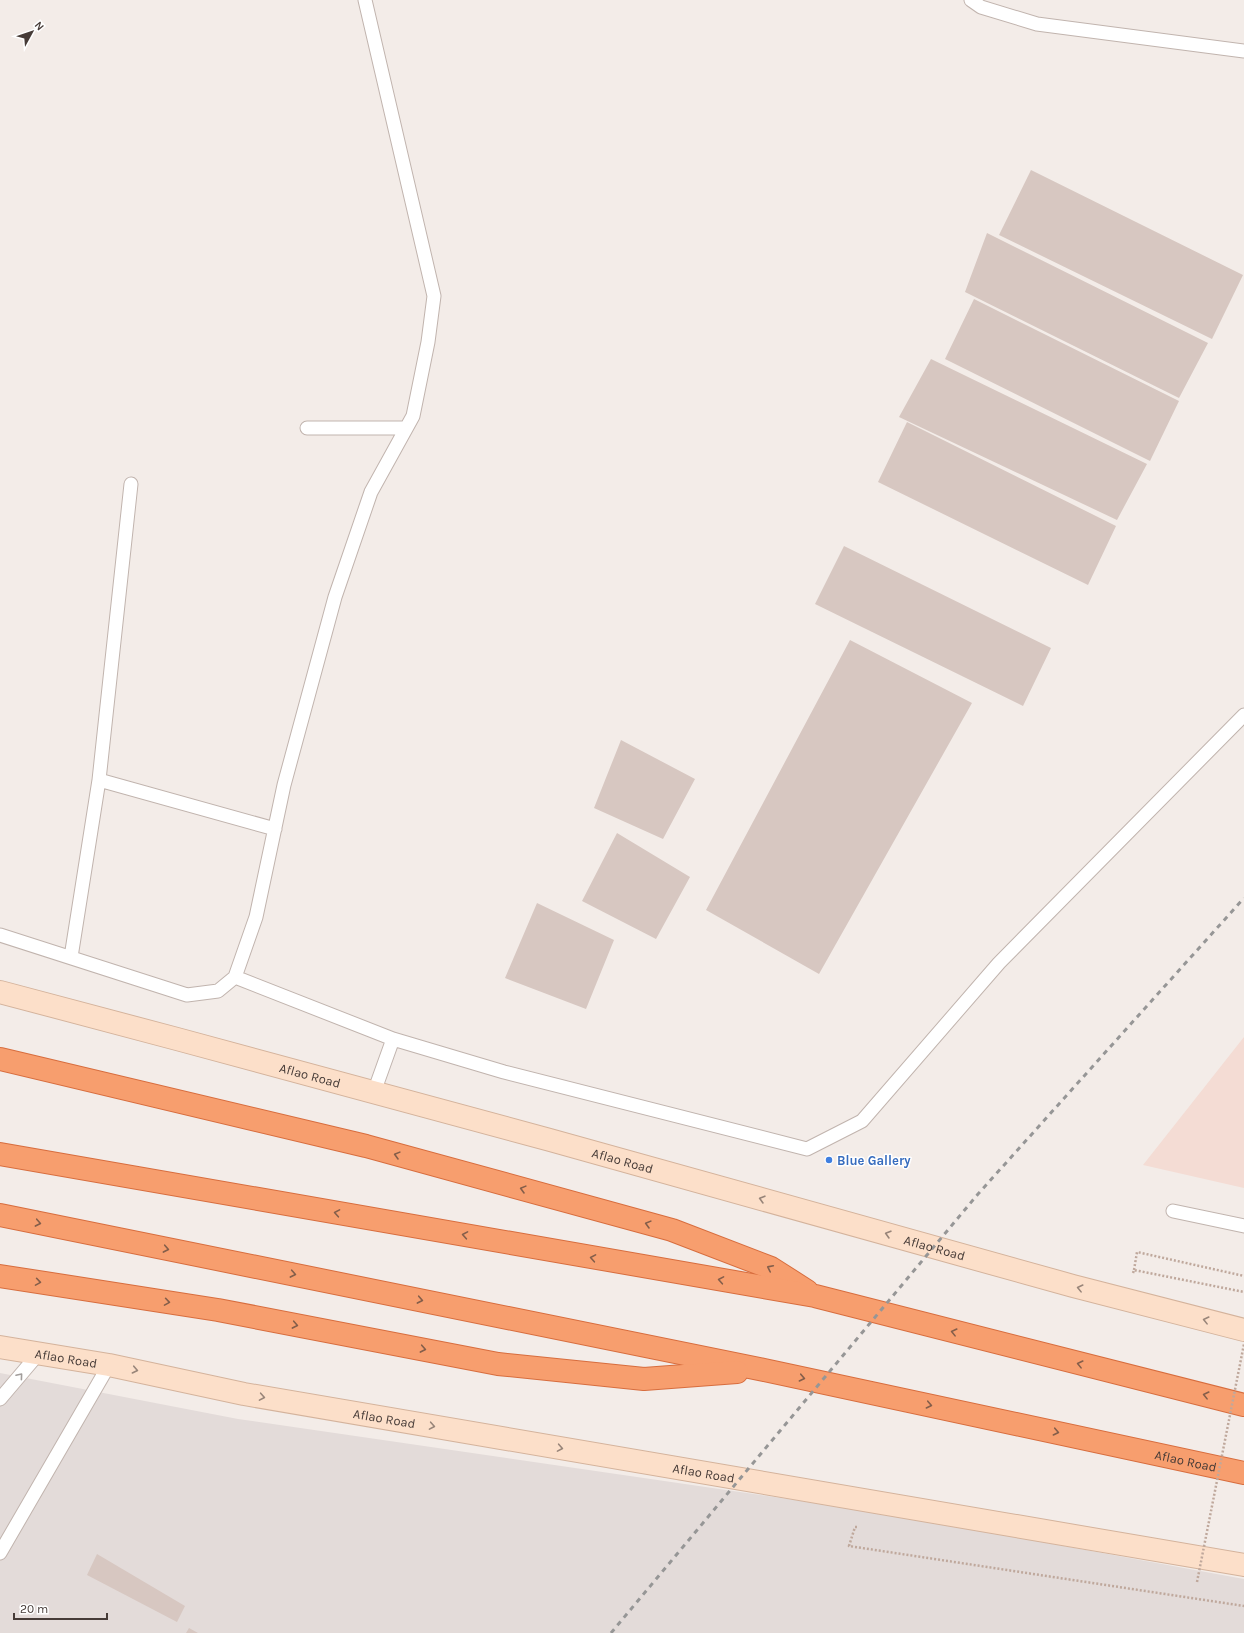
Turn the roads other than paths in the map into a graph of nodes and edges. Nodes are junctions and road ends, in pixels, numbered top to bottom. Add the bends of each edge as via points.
1 (365, 0) edge
2 (971, 0) edge
3 (1244, 51) edge
4 (307, 428) dead end
5 (406, 428) junction
6 (131, 484) dead end
7 (1244, 715) edge
8 (99, 780) junction
9 (275, 829) junction
10 (0, 935) edge
11 (71, 957) junction
12 (235, 977) junction
13 (0, 992) edge
14 (393, 1039) junction
15 (0, 1059) edge
16 (374, 1092) junction
17 (0, 1154) edge
18 (1173, 1211) dead end
19 (0, 1215) edge
20 (1244, 1226) edge
21 (0, 1276) edge
22 (815, 1296) junction
23 (1244, 1330) edge
24 (0, 1347) edge
25 (39, 1353) junction
26 (109, 1364) junction
27 (764, 1370) junction
28 (0, 1399) edge
29 (1244, 1405) edge
30 (1244, 1473) edge
31 (0, 1553) edge
32 (1244, 1564) edge

1 - 5 lane via 434,296 428,342 413,416
2 - 3 lane via 981,7 1037,24
4 - 5 lane
5 - 9 lane via 371,492 335,597 284,785
6 - 8 lane
7 - 14 lane via 999,964 862,1121 807,1149 504,1072
8 - 9 lane
8 - 11 lane
9 - 12 lane via 256,917
10 - 11 lane
11 - 12 lane via 187,995 218,991
12 - 14 lane
13 - 16 street, Aflao Road
14 - 16 lane
22 -> 15 highway via 771,1268 672,1230 366,1146
23 -> 16 street, Aflao Road
22 -> 17 highway
18 - 20 lane
19 -> 27 highway, Aflao Road
21 -> 27 highway via 218,1310 498,1364 644,1379
29 -> 22 highway
24 - 25 street, Aflao Road
25 - 26 street, Aflao Road
28 -> 25 lane
26 - 31 lane
26 -> 32 street, Aflao Road via 244,1394
27 -> 30 highway, Aflao Road

